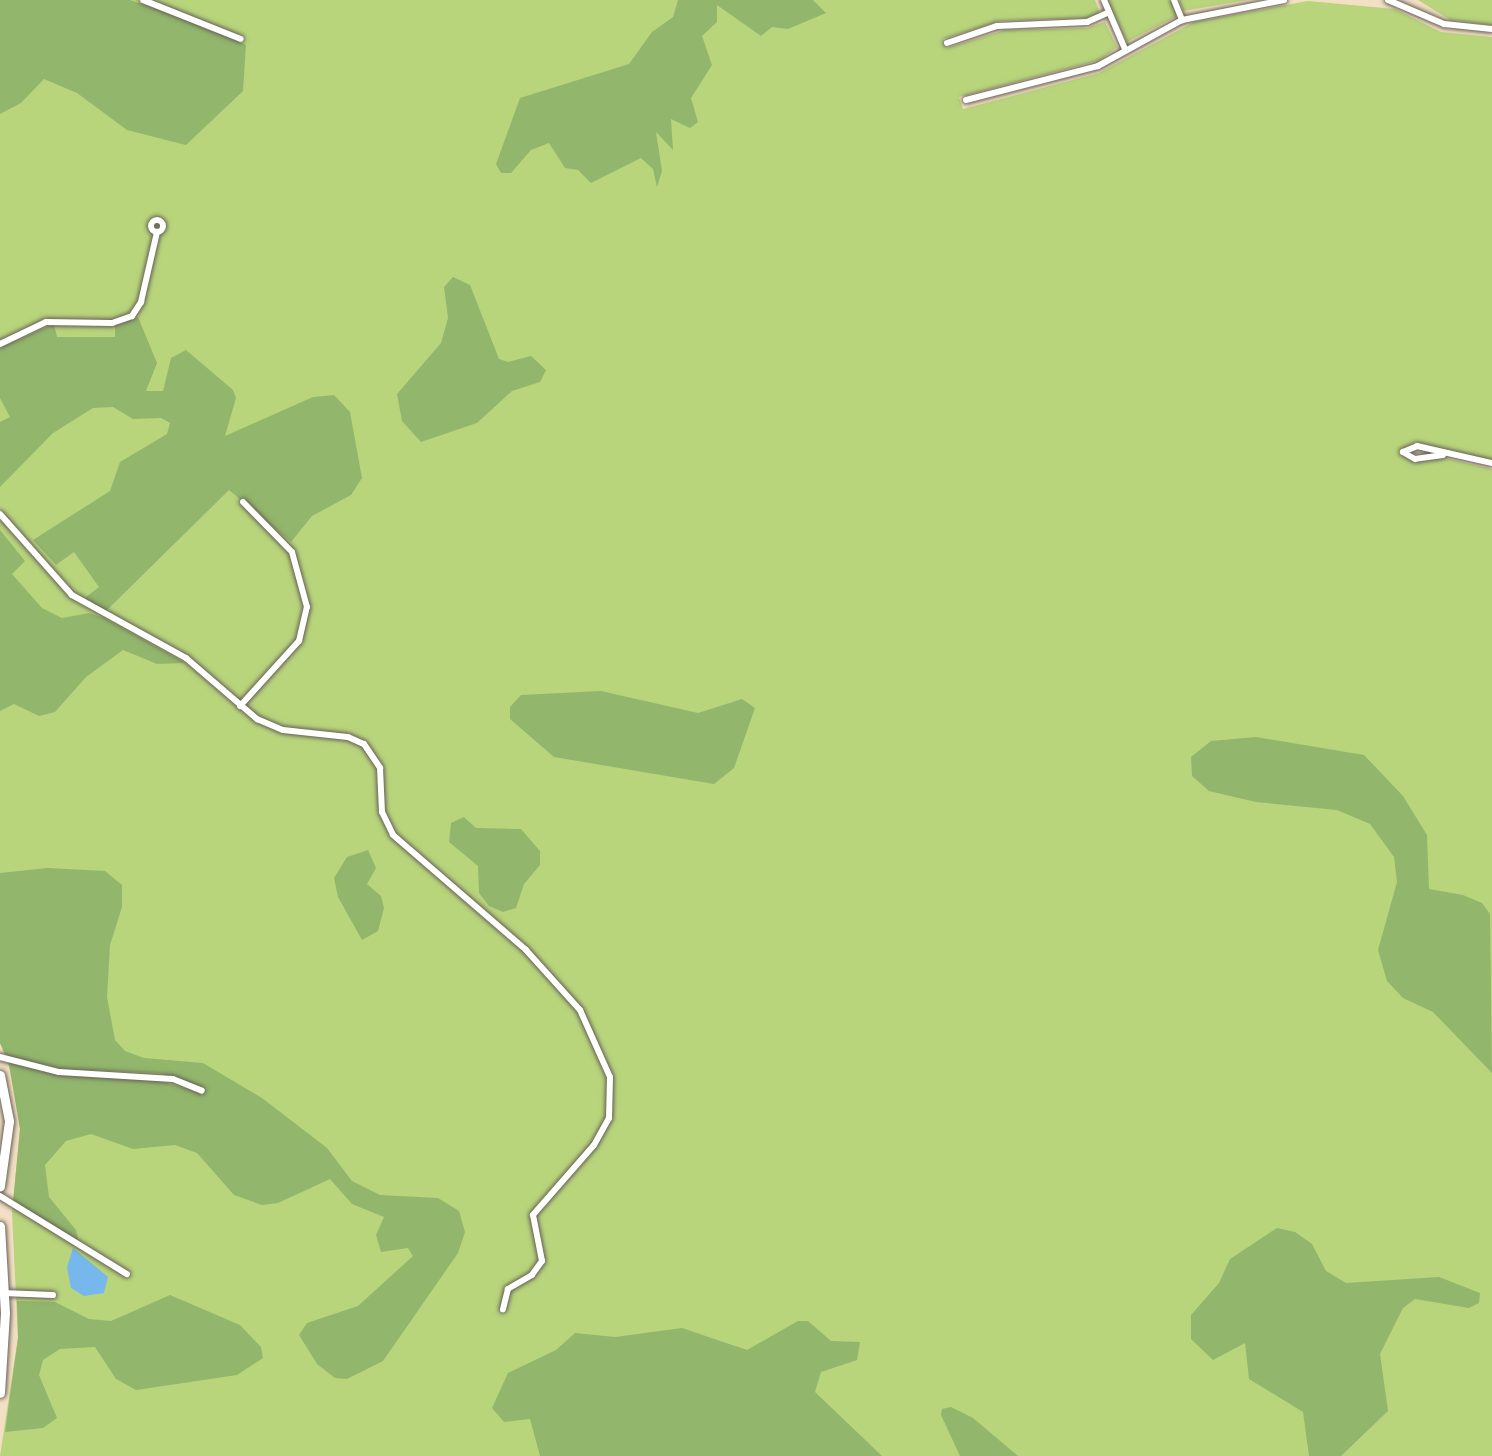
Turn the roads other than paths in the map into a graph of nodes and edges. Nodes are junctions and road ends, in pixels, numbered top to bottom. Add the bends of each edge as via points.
1 (143, 0) edge
2 (1104, 0) edge
3 (1174, 0) edge
4 (1284, 0) edge
5 (1388, 0) edge
6 (1109, 12) junction
7 (1182, 20) junction
8 (1492, 29) edge
9 (241, 39) dead end
10 (947, 43) dead end
11 (1125, 49) junction
12 (966, 100) dead end
13 (157, 232) dead end
14 (0, 344) edge
15 (1443, 455) junction
16 (1492, 463) edge
17 (243, 502) dead end
18 (0, 514) edge
19 (240, 706) junction
20 (0, 1057) edge
21 (0, 1078) edge
22 (202, 1091) dead end
23 (0, 1186) edge
24 (0, 1196) edge
25 (0, 1226) edge
26 (127, 1274) dead end
27 (3, 1293) junction
28 (53, 1295) dead end
29 (503, 1309) dead end
30 (0, 1393) edge

1 - 9 street
2 - 6 street
3 - 7 street
4 - 7 street
5 - 8 street via 1444,24
6 - 10 street via 1087,22 997,26
6 - 11 street
7 - 11 street
11 - 12 street via 1091,69
13 - 14 street via 141,302 132,316 112,323 46,322
15 - 15 street via 1414,445 1403,452 1415,459
15 - 16 street
17 - 19 street via 292,552 307,607 299,641
18 - 19 street via 72,595 186,658
19 - 29 street via 283,730 348,737 369,748 380,768 382,812 393,835 540,964 580,1010 606,1065 613,1092 606,1127 533,1215 542,1261 532,1275 508,1289
20 - 22 street via 59,1072 173,1079
21 - 23 street via 9,1121
24 - 26 street
25 - 27 street
27 - 28 street
27 - 30 street

